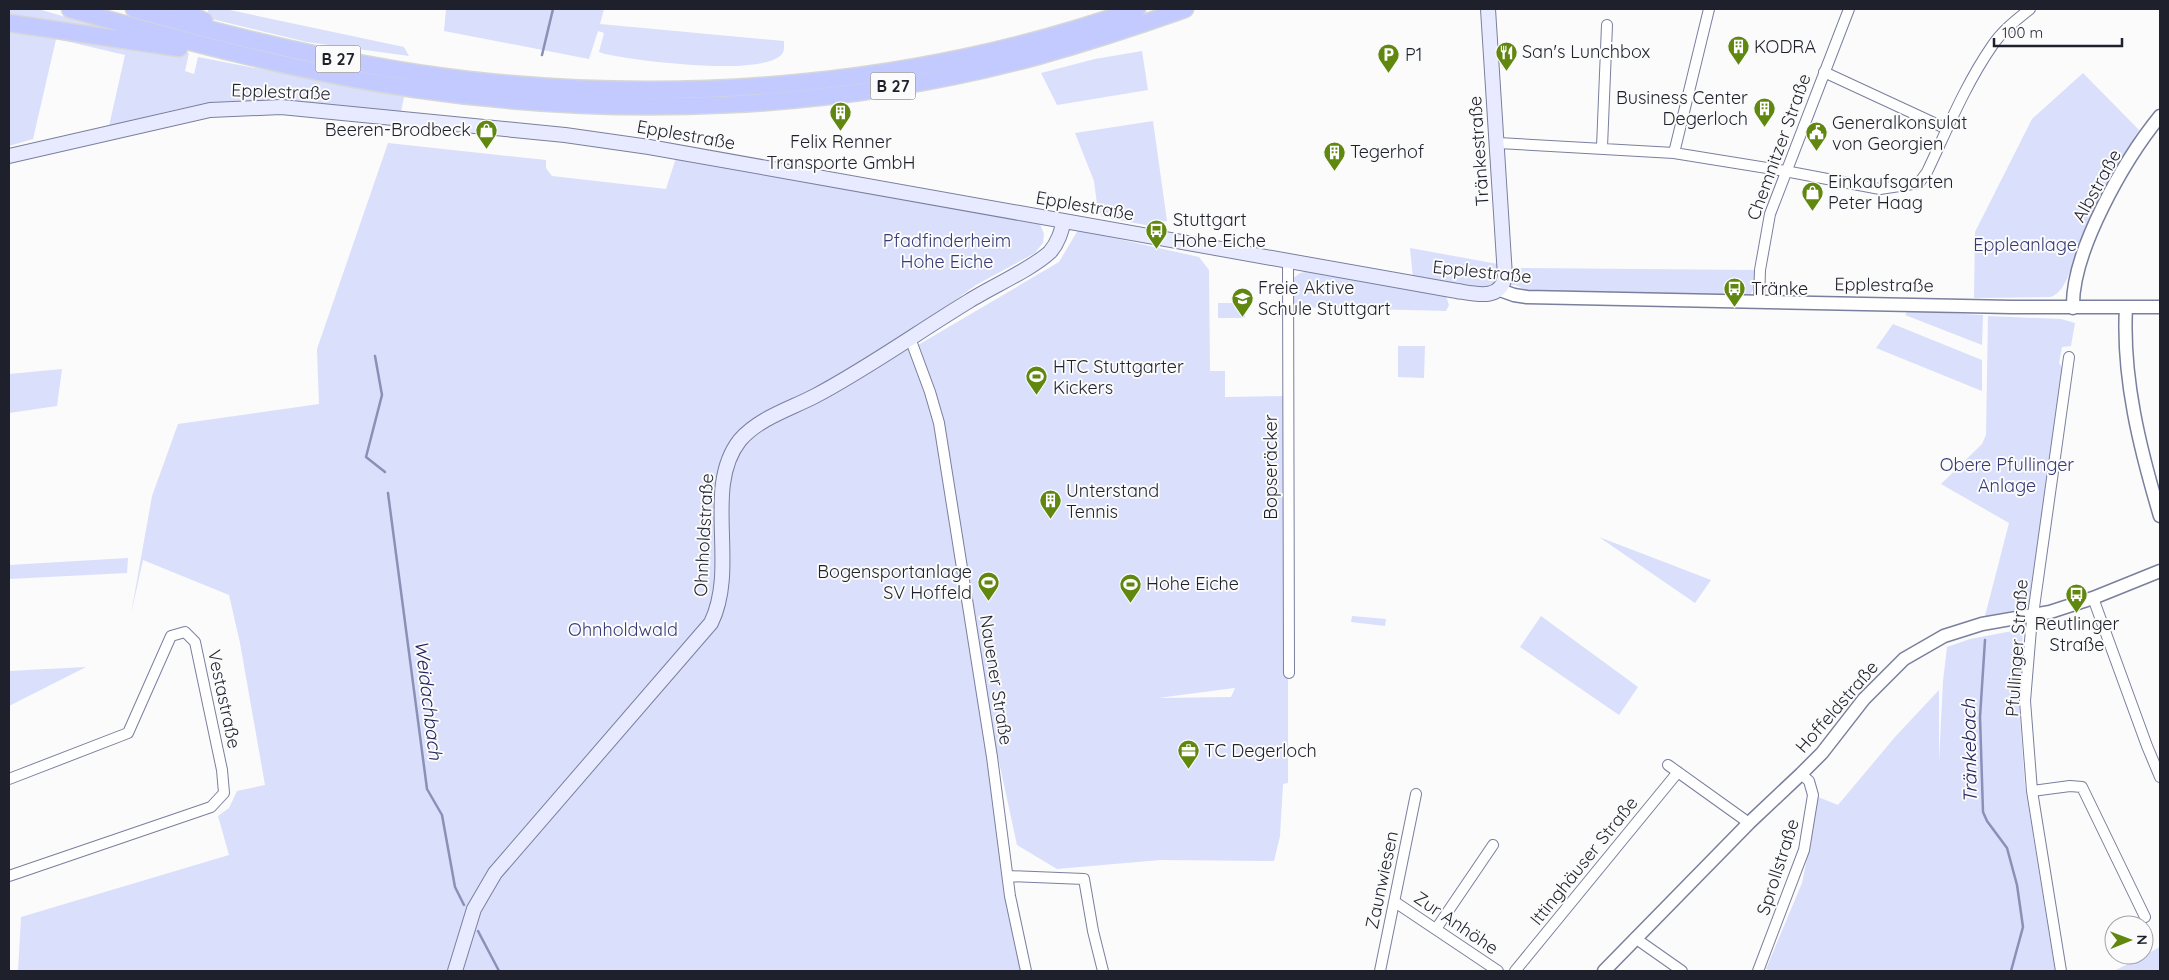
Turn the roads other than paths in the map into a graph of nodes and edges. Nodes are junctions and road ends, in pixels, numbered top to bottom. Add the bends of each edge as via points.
1 (70, 9) edge
2 (134, 9) edge
3 (179, 9) edge
4 (1137, 9) edge
5 (1185, 9) edge
6 (1488, 9) edge
7 (1708, 9) edge
8 (1849, 9) edge
9 (2030, 9) edge
10 (9, 23) edge
11 (1607, 25) dead end
12 (212, 30) junction
13 (214, 48) junction
14 (1824, 72) junction
15 (570, 96) junction
16 (593, 97) junction
17 (2160, 116) edge
18 (1947, 129) junction
19 (1498, 143) junction
20 (1602, 147) junction
21 (1674, 153) junction
22 (9, 156) edge
23 (1786, 171) junction
24 (1064, 221) junction
25 (1288, 261) junction
26 (1500, 290) junction
27 (1759, 301) junction
28 (2126, 307) junction
29 (2073, 308) junction
30 (2160, 308) edge
31 (910, 338) junction
32 (2069, 358) dead end
33 (2160, 516) edge
34 (2160, 570) edge
35 (2093, 598) junction
36 (2032, 616) junction
37 (1289, 673) dead end
38 (1668, 765) dead end
39 (1678, 772) junction
40 (1801, 774) junction
41 (2160, 777) edge
42 (9, 779) edge
43 (2032, 791) junction
44 (1416, 794) dead end
45 (1748, 822) junction
46 (1493, 845) dead end
47 (1007, 871) junction
48 (9, 876) edge
49 (1395, 902) junction
50 (2144, 915) edge
51 (1436, 928) junction
52 (1634, 938) junction
53 (455, 971) edge
54 (1026, 971) edge
55 (1103, 971) edge
56 (1380, 971) edge
57 (1497, 971) edge
58 (1515, 971) edge
59 (1604, 971) edge
60 (1682, 971) edge
61 (1758, 971) edge
62 (2061, 971) edge

1 - 13 highway, B 27
2 - 12 highway, B 27
3 - 12 highway, B 27 via 203,20
4 - 16 highway, B 27 via 1031,41 935,63 802,82
5 - 16 highway, B 27 via 1036,56 895,85 820,96 705,105
6 - 19 main road, Tränkestraße
7 - 21 street
8 - 14 street, Chemnitzer Straße
9 - 18 street via 1992,46
10 - 13 highway, B 27 via 192,50
11 - 20 street
12 - 15 highway, B 27 via 374,66
13 - 15 highway, B 27 via 414,89
14 - 18 street
14 - 23 street, Chemnitzer Straße
15 - 16 highway, B 27
17 - 29 street, Albstraße via 2148,130 2101,210 2077,272
18 - 23 street via 1919,183 1880,189
19 - 20 street
19 - 26 main road, Tränkestraße via 1505,270 1504,285
20 - 21 street
21 - 23 street
22 - 24 main road, Epplestraße via 210,110 281,107 572,136
23 - 27 street, Chemnitzer Straße via 1764,240
24 - 25 main road, Epplestraße
24 - 31 main road, Ohnholdstraße via 1055,246 1043,257
25 - 26 main road, Epplestraße via 1473,293
25 - 37 street, Bopseräcker
26 - 27 street, Epplestraße via 1527,296
27 - 29 street, Epplestraße
28 - 29 street, Epplestraße
28 - 30 street, Epplestraße
28 - 33 street via 2130,387
31 - 47 street, Nauener Straße via 939,424
31 - 53 main road, Ohnholdstraße via 815,396 764,421 735,447 723,481 723,582 712,623 496,873 474,909
32 - 36 street, Pfullinger Straße
34 - 35 street, Hoffeldstraße
35 - 36 street, Hoffeldstraße
35 - 41 street
36 - 40 street, Hoffeldstraße via 1954,632 1904,659 1864,698 1822,753
36 - 43 street, Pfullinger Straße via 2025,701
38 - 39 street
39 - 45 street
39 - 58 street, Ittinghäuser Straße
40 - 45 street, Hoffeldstraße
40 - 61 street, Sprollstraße via 1814,796 1804,850
42 - 48 street, Vestastraße via 128,733 171,636 184,632 195,642 224,793 211,807
43 - 50 street via 2082,787
43 - 62 street, Pfullinger Straße
44 - 49 street, Zaunwiesen
45 - 52 street, Hoffeldstraße via 1656,920
46 - 51 street
47 - 54 street, Nauener Straße
47 - 55 street via 1084,879
49 - 51 street, Zur Anhöhe
49 - 56 street, Zaunwiesen
51 - 57 street, Zur Anhöhe
52 - 59 street, Hoffeldstraße
52 - 60 street

